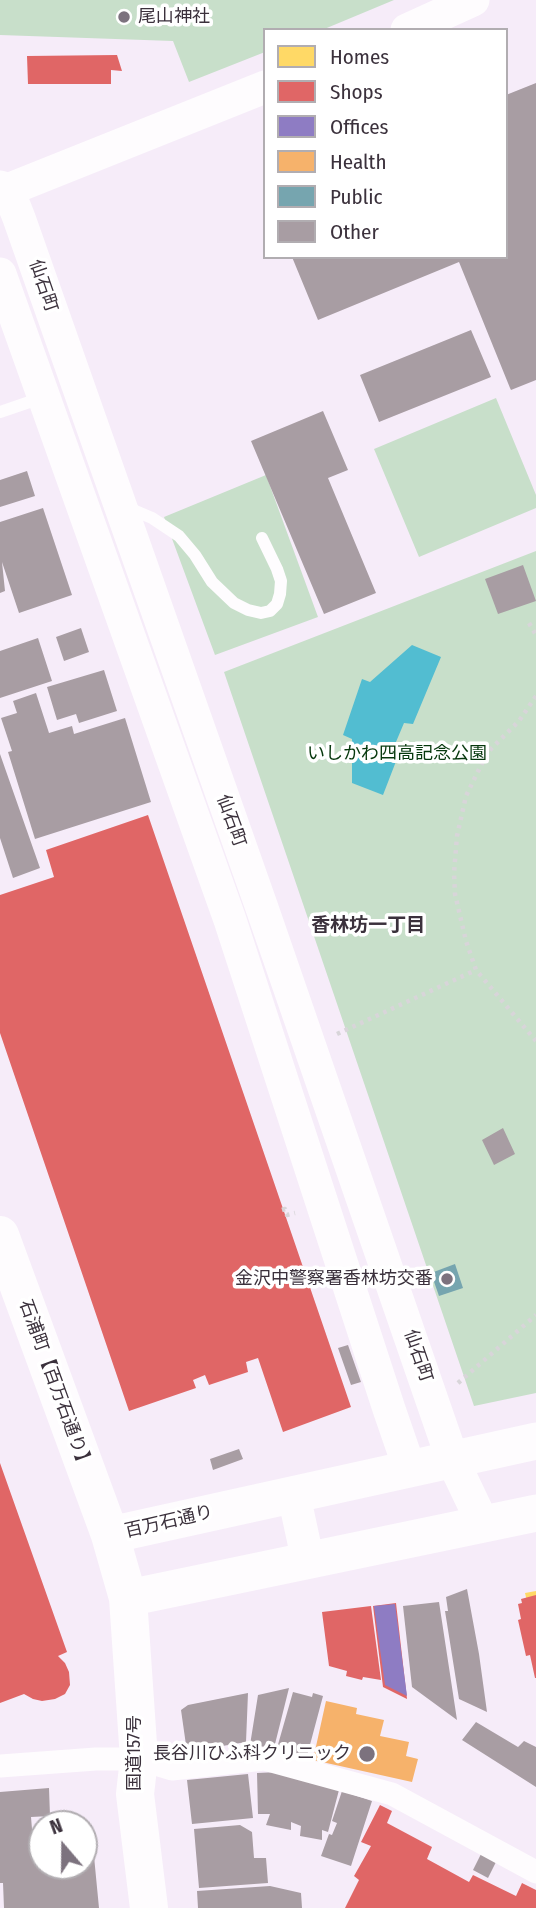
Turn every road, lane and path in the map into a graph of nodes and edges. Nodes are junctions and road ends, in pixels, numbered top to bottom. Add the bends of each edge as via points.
1 (472, 0) edge
2 (411, 28) edge
3 (263, 88) edge
4 (3, 190) edge
5 (0, 274) edge
6 (44, 397) junction
7 (0, 412) edge
8 (119, 505) junction
9 (262, 538) dead end
10 (143, 574) junction
11 (111, 586) junction
12 (528, 623) dead end
13 (536, 635) edge
14 (536, 696) edge
15 (262, 908) junction
16 (230, 920) junction
17 (477, 970) junction
18 (332, 1036) dead end
19 (536, 1041) edge
20 (0, 1235) edge
21 (7, 1277) edge
22 (536, 1315) edge
23 (452, 1388) dead end
24 (536, 1441) edge
25 (453, 1461) junction
26 (410, 1470) junction
27 (294, 1496) junction
28 (536, 1513) edge
29 (483, 1524) junction
30 (110, 1535) junction
31 (308, 1561) junction
32 (128, 1598) junction
33 (139, 1759) junction
34 (0, 1766) edge
35 (536, 1872) edge
36 (149, 1908) edge

1 - 2 street
3 - 4 street
4 - 8 street, 仙石町
5 - 6 street, 仙石町
6 - 7 lane
6 - 11 street, 仙石町
8 - 9 lane via 152,517 179,536 212,582 234,603 261,613 277,604 281,581
8 - 10 street, 仙石町
10 - 11 street
10 - 15 street, 仙石町
11 - 16 street, 仙石町
12 - 13 path
14 - 17 path via 487,753 466,796 457,836 455,894
15 - 16 street
15 - 25 street, 仙石町
16 - 26 street, 仙石町
17 - 18 path
17 - 19 path
20 - 21 highway, 石浦町【百万石通り】
21 - 30 highway, 石浦町【百万石通り】
22 - 23 path
24 - 25 main road, 百万石通り
25 - 26 main road, 百万石通り
25 - 29 street, 仙石町
26 - 27 main road, 百万石通り
27 - 30 main road, 百万石通り
27 - 31 street
28 - 29 main road
29 - 31 main road
30 - 32 highway, 百万石通り
31 - 32 main road
32 - 33 highway, 国道157号
33 - 34 street
33 - 35 street via 172,1769 264,1759 392,1794
33 - 36 highway, 国道157号 via 135,1794

